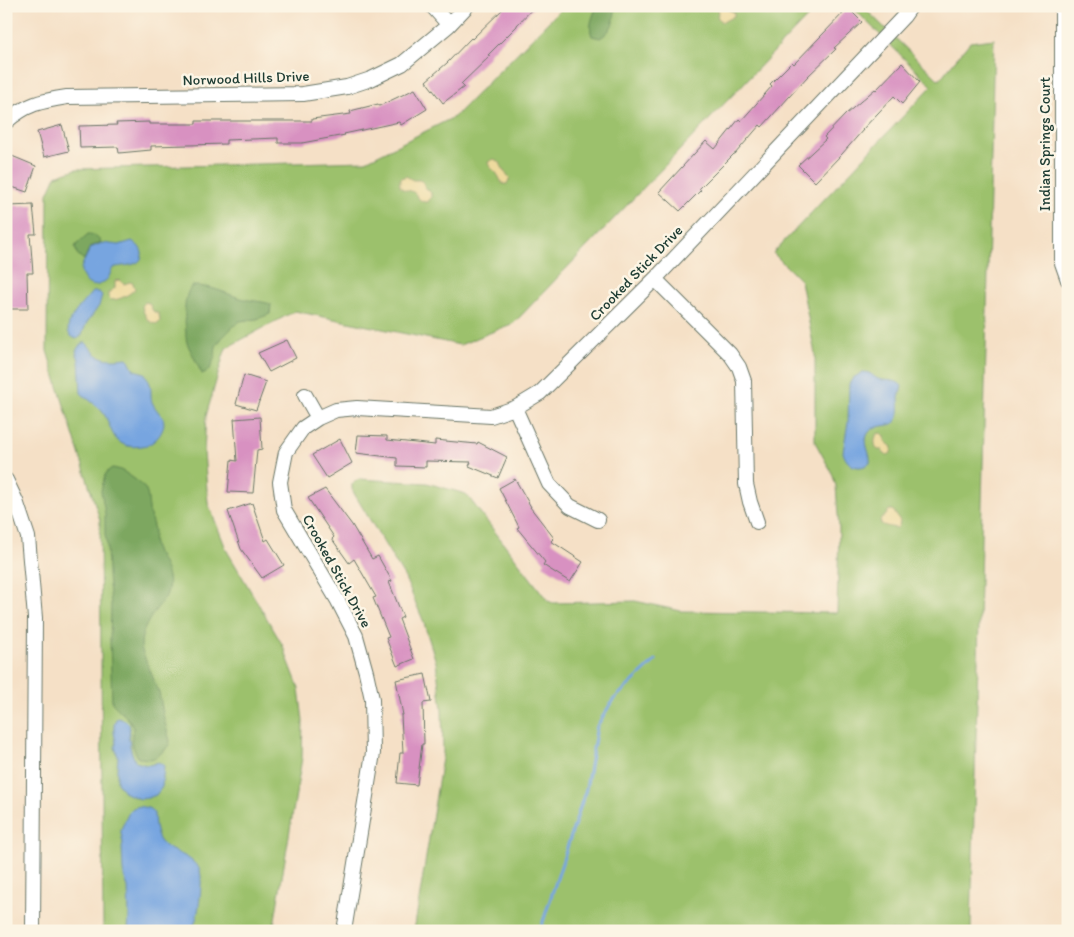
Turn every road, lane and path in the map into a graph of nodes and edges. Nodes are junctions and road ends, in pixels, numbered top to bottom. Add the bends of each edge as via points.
1 (432, 6) edge
2 (467, 6) edge
3 (911, 6) edge
4 (1062, 6) edge
5 (449, 25) junction
6 (6, 122) edge
7 (655, 279) junction
8 (1068, 280) edge
9 (305, 395) dead end
10 (516, 408) junction
11 (318, 418) junction
12 (6, 480) edge
13 (598, 520) dead end
14 (757, 522) dead end
15 (33, 931) edge
16 (344, 931) edge

1 - 5 street
2 - 5 street, Norwood Hills Drive
3 - 7 street, Crooked Stick Drive
4 - 8 street, Indian Springs Court via 1062,262
5 - 6 street, Norwood Hills Drive via 402,64 347,87 303,94 66,97 27,106
7 - 10 street, Crooked Stick Drive via 540,393
7 - 14 street via 730,354 744,381 746,484
9 - 11 street
10 - 11 street, Crooked Stick Drive via 491,416 356,408 336,410
10 - 13 street via 549,484 570,506
11 - 16 street, Crooked Stick Drive via 303,428 286,452 280,482 284,510 356,636 372,699 373,753
12 - 15 street via 28,537 35,618

